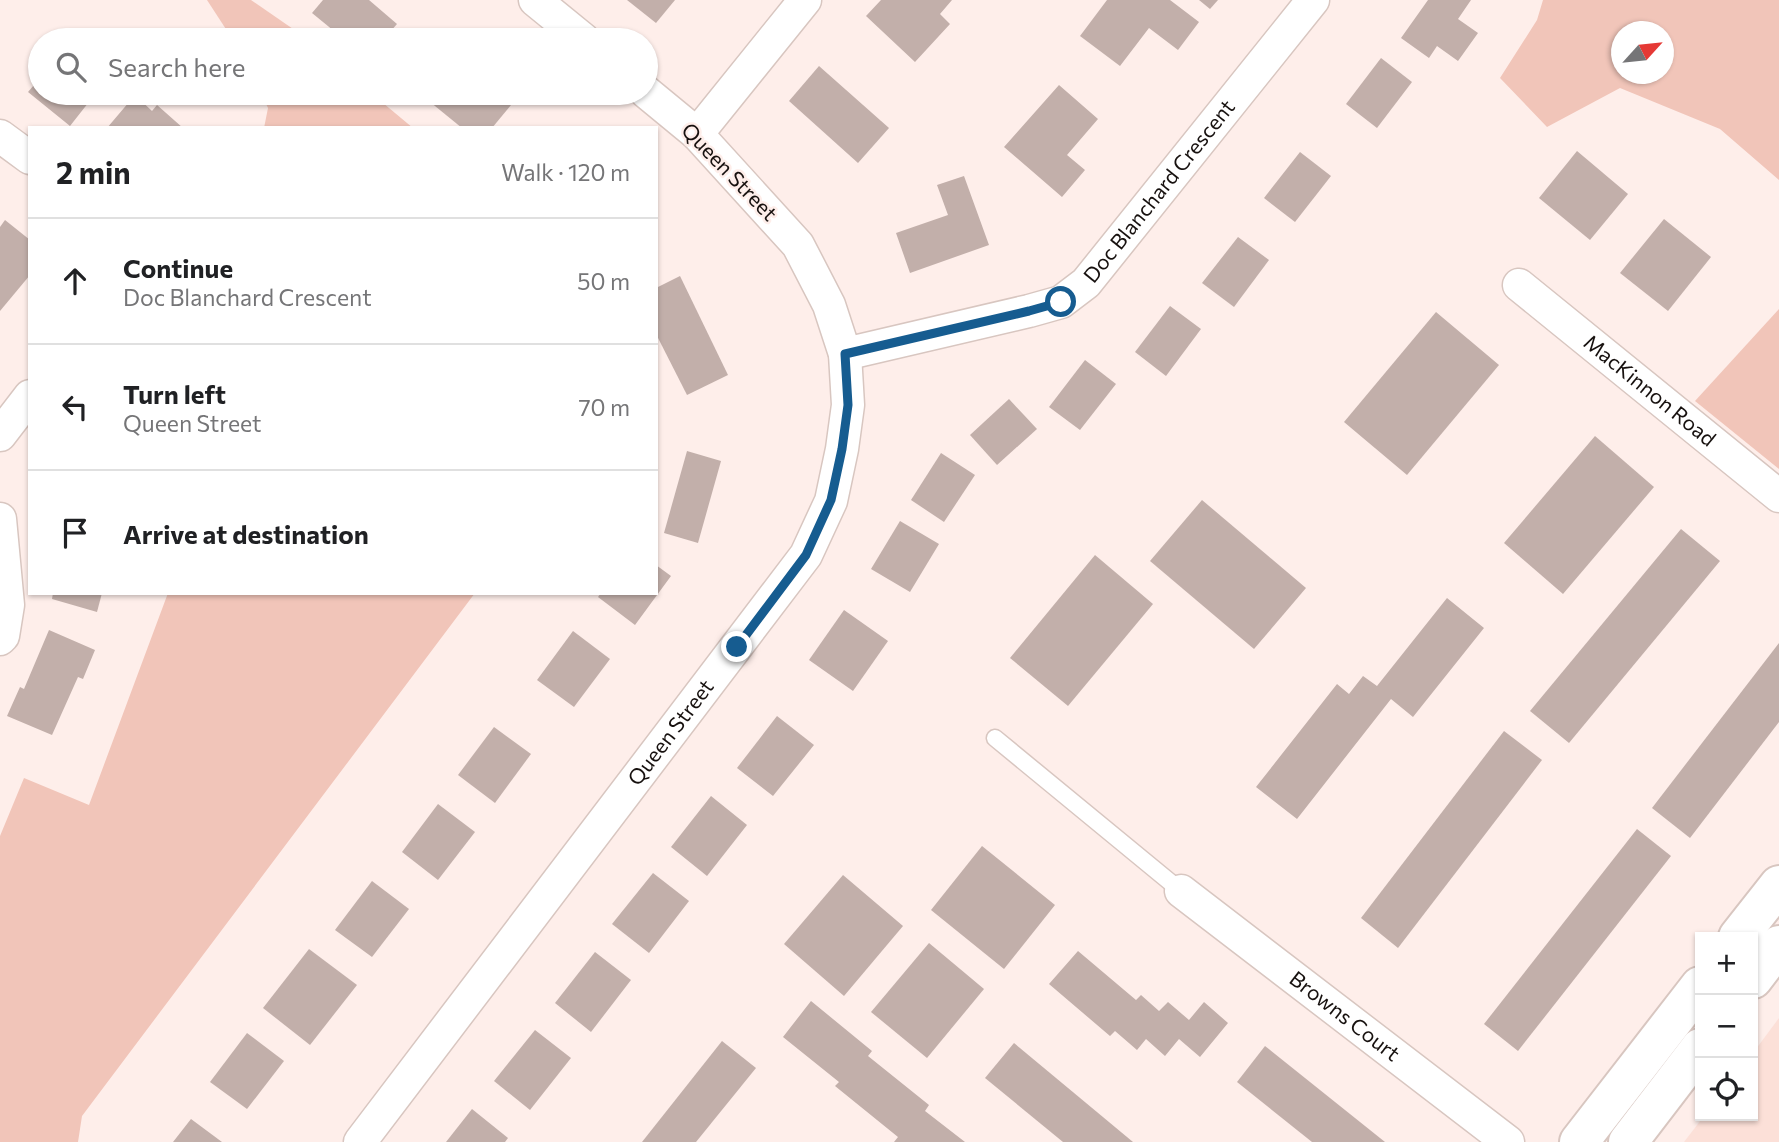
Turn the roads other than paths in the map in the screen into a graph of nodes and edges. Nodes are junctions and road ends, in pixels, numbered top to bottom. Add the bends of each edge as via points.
1 (535, 0) edge
2 (805, 0) edge
3 (1313, 0) edge
4 (569, 28) edge
5 (658, 102) edge
6 (697, 134) junction
7 (0, 136) edge
8 (28, 157) edge
9 (1519, 285) dead end
10 (845, 354) junction
11 (28, 400) edge
12 (0, 435) edge
13 (1779, 496) edge
14 (0, 519) edge
15 (0, 639) edge
16 (995, 738) dead end
17 (1779, 885) edge
18 (1181, 891) joint
19 (1742, 932) edge
20 (1779, 945) edge
21 (1758, 972) edge
22 (1695, 992) edge
23 (1695, 1055) edge
24 (360, 1142) edge
25 (1508, 1142) edge
26 (1579, 1142) edge
27 (1628, 1142) edge

1 - 4 street
2 - 6 street
3 - 10 street, Doc Blanchard Crescent via 1086,283 1061,302
5 - 6 street, Queen Street
6 - 10 street, Queen Street via 797,245 829,304
7 - 8 street
9 - 13 street, MacKinnon Road
10 - 24 street, Queen Street via 848,405 842,449 831,500 806,555
11 - 12 street
14 - 15 street via 8,605
16 - 18 lane
17 - 19 main road
18 - 25 street, Browns Court
20 - 21 main road
22 - 26 main road
23 - 27 main road

